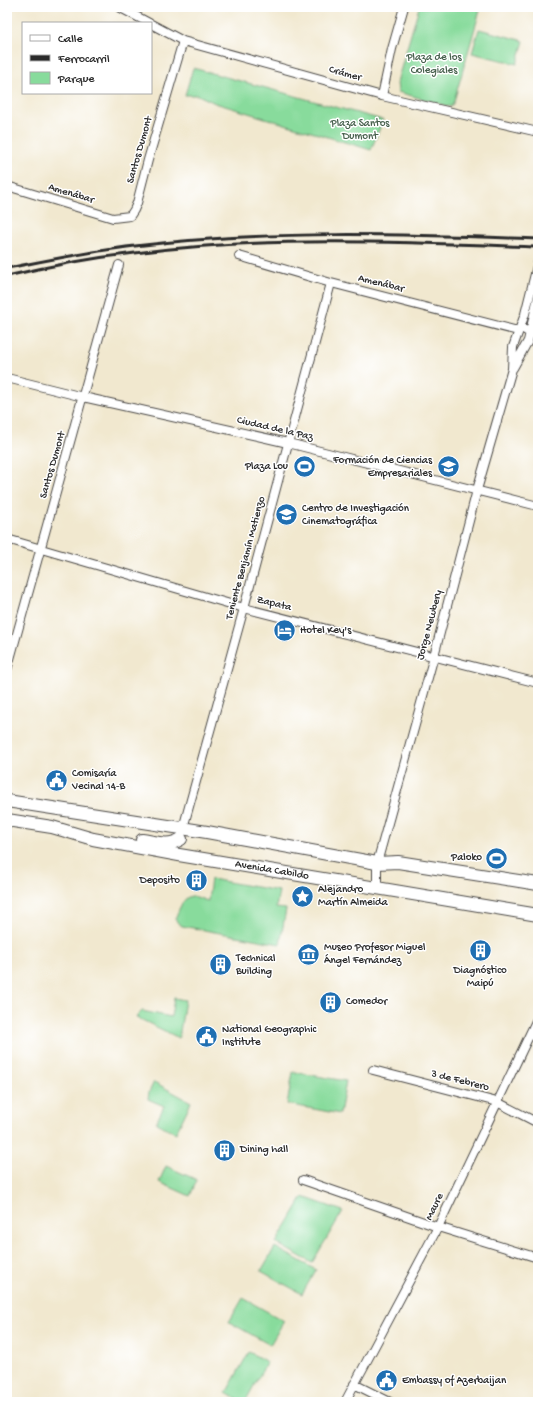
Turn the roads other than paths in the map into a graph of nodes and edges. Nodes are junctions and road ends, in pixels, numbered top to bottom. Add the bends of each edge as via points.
1 (119, 7) edge
2 (404, 7) edge
3 (146, 22) edge
4 (152, 25) edge
5 (183, 41) junction
6 (382, 96) junction
7 (538, 132) edge
8 (7, 186) edge
9 (130, 216) joint
10 (239, 256) dead end
11 (538, 262) edge
12 (119, 265) dead end
13 (331, 283) junction
14 (538, 297) edge
15 (525, 314) junction
16 (518, 331) junction
17 (534, 334) edge
18 (512, 369) junction
19 (7, 378) edge
20 (83, 397) junction
21 (288, 443) junction
22 (477, 490) junction
23 (538, 506) edge
24 (7, 539) edge
25 (41, 548) junction
26 (244, 608) junction
27 (434, 656) junction
28 (7, 670) edge
29 (538, 683) edge
30 (7, 801) edge
31 (7, 820) edge
32 (52, 827) junction
33 (181, 833) junction
34 (376, 863) junction
35 (538, 884) edge
36 (376, 888) junction
37 (538, 915) edge
38 (538, 1017) edge
39 (373, 1070) dead end
40 (497, 1102) junction
41 (538, 1123) edge
42 (303, 1180) dead end
43 (438, 1227) junction
44 (538, 1258) edge
45 (354, 1384) junction
46 (345, 1402) edge
47 (390, 1402) edge

1 - 3 street, Crámer
2 - 6 street
4 - 5 street, Crámer
5 - 6 street, Crámer
5 - 9 street, Santos Dumont via 137,203
6 - 7 street, Crámer
8 - 9 street, Amenábar via 113,218
10 - 13 street, Amenábar
11 - 15 street, Jorge Newbery
12 - 20 street, Santos Dumont
13 - 16 street, Amenábar
13 - 21 street, Teniente Benjamín Matienzo
14 - 17 street, Jorge Newbery
15 - 16 street, Jorge Newbery
15 - 17 street via 525,330
16 - 18 street, Jorge Newbery via 513,348
17 - 18 street, Jorge Newbery
18 - 22 street, Jorge Newbery
19 - 20 street, Ciudad de la Paz
20 - 21 street, Ciudad de la Paz
20 - 25 street, Santos Dumont
21 - 22 street, Ciudad de la Paz
21 - 26 street, Teniente Benjamín Matienzo
22 - 23 street, Ciudad de la Paz
22 - 27 street, Jorge Newbery
24 - 25 street, Zapata
25 - 26 street, Zapata
25 - 28 street, Santos Dumont
26 - 27 street, Zapata
26 - 33 street, Teniente Benjamín Matienzo
27 - 29 street, Zapata
27 - 34 street, Jorge Newbery
30 - 33 main road
31 - 32 main road, Avenida Cabildo
32 - 33 main road via 165,844 174,844
32 - 36 main road, Avenida Cabildo via 92,839
33 - 34 main road
34 - 35 main road via 398,862
34 - 36 street, Jorge Newbery
36 - 37 main road, Avenida Cabildo
38 - 40 street, Maure
39 - 40 street, 3 de Febrero
40 - 41 street, 3 de Febrero
40 - 43 street, Maure
42 - 43 street
43 - 44 street
43 - 45 street, Maure
45 - 46 street, Maure
45 - 47 street

